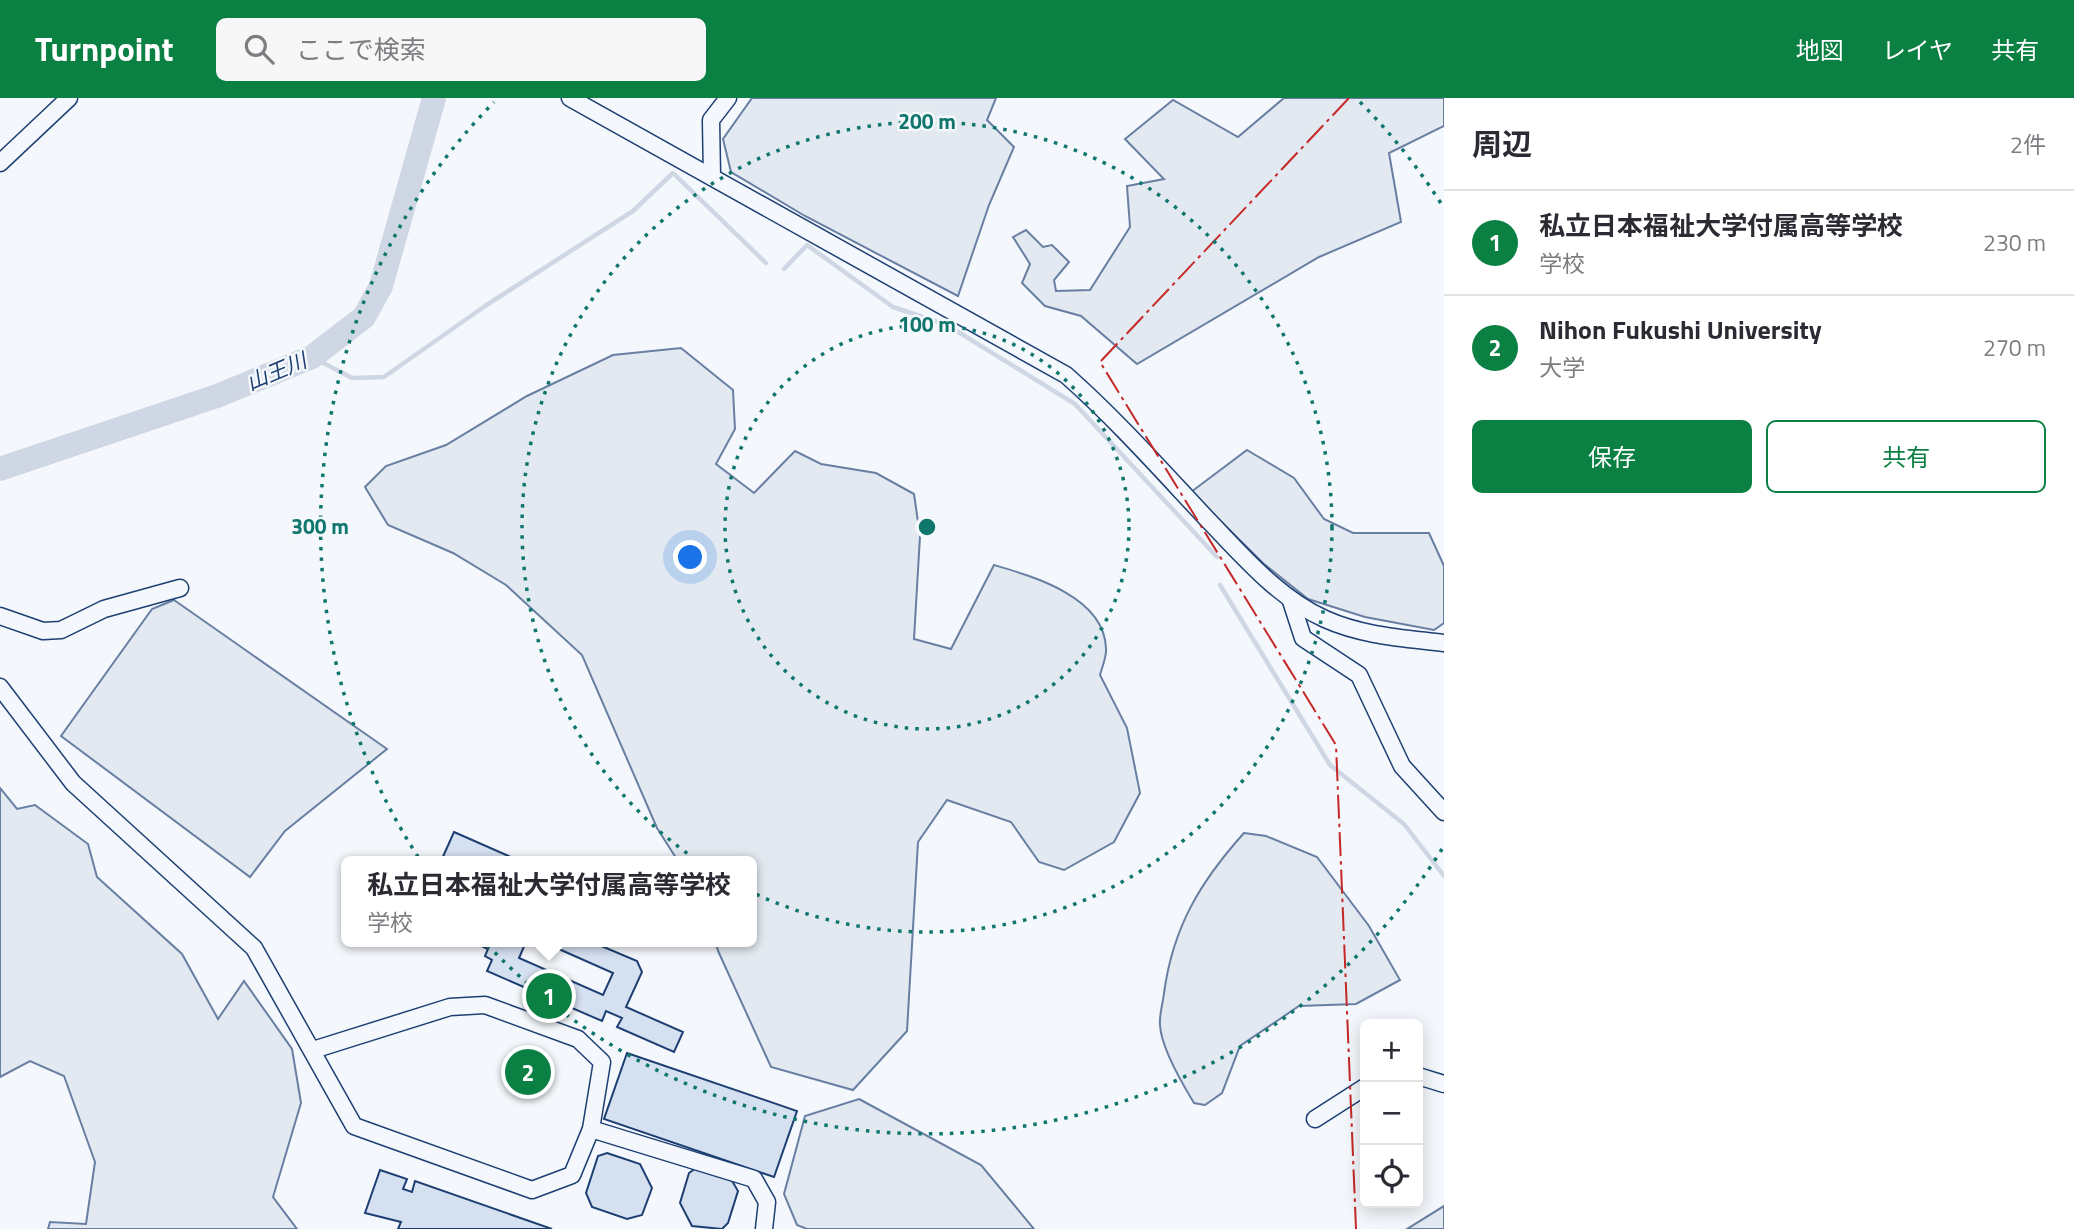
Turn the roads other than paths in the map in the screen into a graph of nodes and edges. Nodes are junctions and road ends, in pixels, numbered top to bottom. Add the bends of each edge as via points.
1 (69, 98) edge
2 (570, 98) edge
3 (728, 98) edge
4 (0, 163) edge
5 (712, 177) junction
6 (180, 588) dead end
7 (1291, 601) junction
8 (0, 616) edge
9 (1444, 643) edge
10 (0, 687) edge
11 (1444, 812) edge
12 (313, 1050) junction
13 (1423, 1078) edge
14 (1444, 1084) edge
15 (1360, 1090) edge
16 (1315, 1119) dead end
17 (591, 1129) junction
18 (764, 1229) edge

1 - 4 street
2 - 5 street
3 - 5 street via 711,120
5 - 7 street via 1066,375
6 - 8 street via 104,609 61,631 43,631
7 - 9 street via 1367,634
7 - 11 street via 1303,638 1359,675 1402,766
10 - 12 street via 73,783 254,948
12 - 17 street via 354,1126 532,1190 572,1175
12 - 17 street via 450,1007 485,1005 578,1039 602,1062
13 - 14 street
15 - 16 street
17 - 18 street via 754,1179 767,1202

